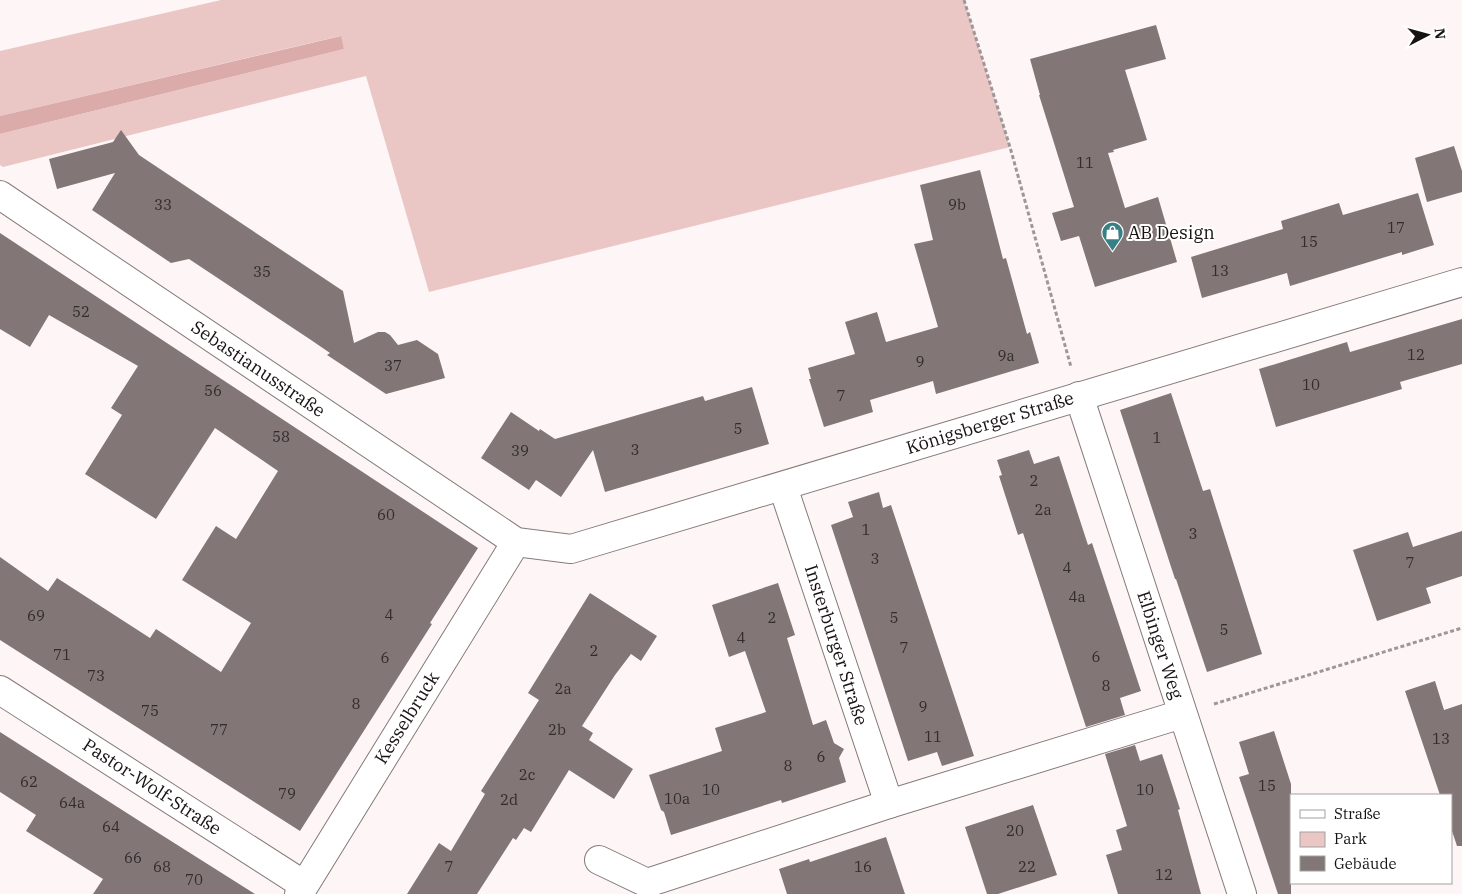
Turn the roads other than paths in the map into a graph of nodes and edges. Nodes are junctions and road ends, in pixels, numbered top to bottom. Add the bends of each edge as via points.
1 (0, 196) edge
2 (1462, 282) edge
3 (1079, 396) junction
4 (783, 487) junction
5 (516, 542) junction
6 (0, 690) edge
7 (1182, 714) junction
8 (889, 804) junction
9 (598, 860) dead end
10 (301, 890) edge
11 (1242, 894) edge

1 - 5 street, Sebastianusstraße
2 - 3 street, Königsberger Straße
3 - 4 street, Königsberger Straße
3 - 7 street, Elbinger Weg
4 - 5 street, Königsberger Straße via 571,549
4 - 8 street, Insterburger Straße
5 - 10 street, Kesselbruck
6 - 10 street, Pastor-Wolf-Straße
7 - 8 street
7 - 11 street, Elbinger Weg
8 - 9 street via 647,883

